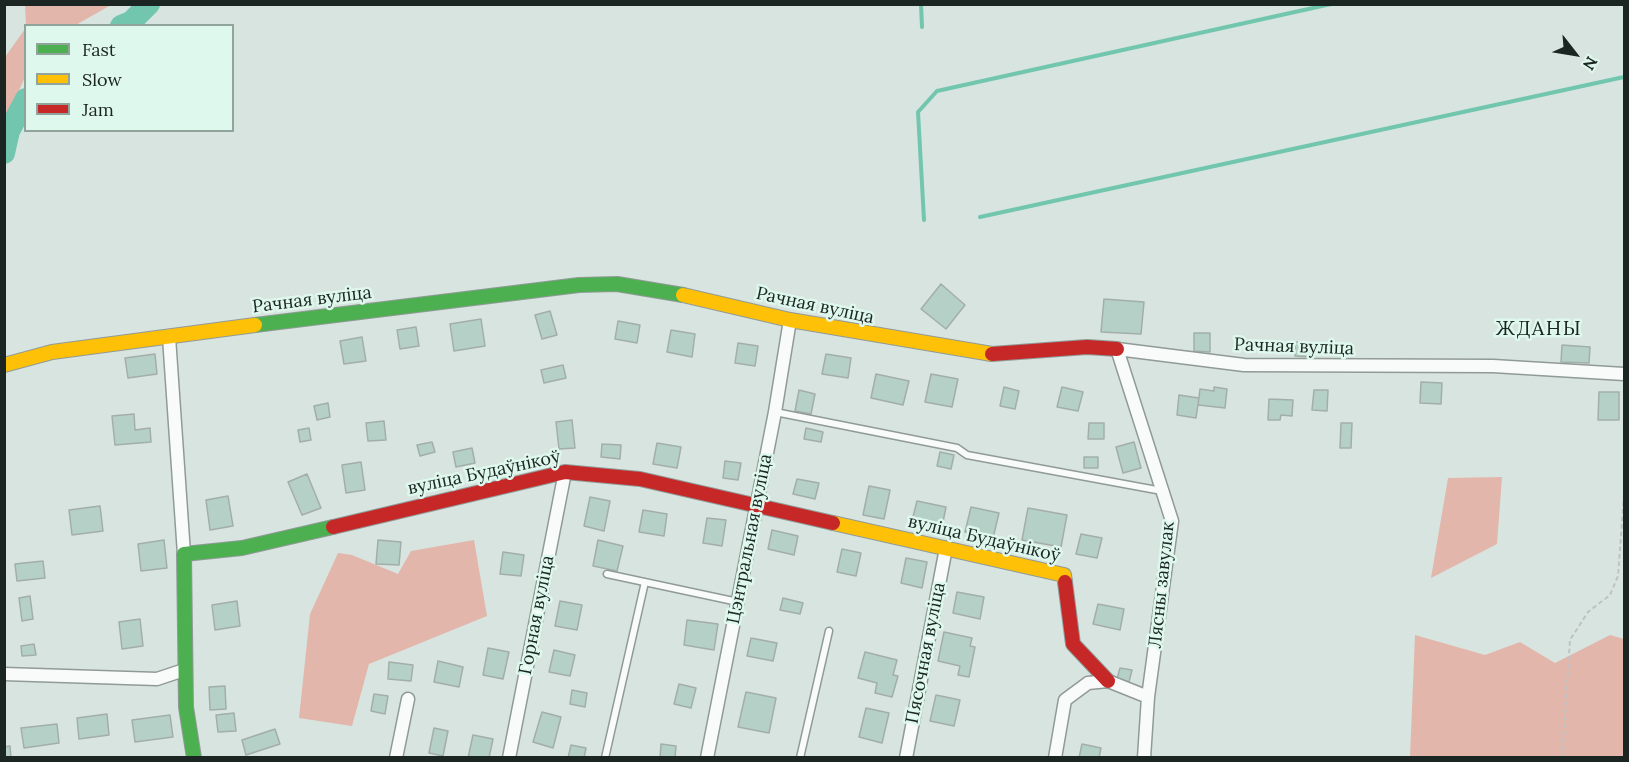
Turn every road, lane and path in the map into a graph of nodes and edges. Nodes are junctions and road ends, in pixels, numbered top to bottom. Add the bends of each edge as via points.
1 (790, 320) junction
2 (169, 338) junction
3 (1117, 349) junction
4 (4, 365) edge
5 (1624, 374) edge
6 (775, 412) junction
7 (565, 472) junction
8 (1162, 491) junction
9 (1624, 496) edge
10 (756, 507) junction
11 (946, 548) junction
12 (184, 554) junction
13 (608, 574) dead end
14 (645, 582) junction
15 (738, 602) junction
16 (829, 632) dead end
17 (184, 670) junction
18 (4, 674) edge
19 (1108, 681) junction
20 (1148, 697) junction
21 (408, 699) dead end
22 (194, 758) edge
23 (396, 758) edge
24 (509, 758) edge
25 (605, 758) edge
26 (707, 758) edge
27 (800, 758) edge
28 (906, 758) edge
29 (1055, 758) edge
30 (1144, 758) edge
31 (1562, 758) edge

1 - 2 street, Рачная вуліца via 655,288 579,285
1 - 3 street, Рачная вуліца via 986,355 1087,347
1 - 6 street, Цэнтральная вуліца
2 - 4 street, Рачная вуліца via 52,352
2 - 12 street
3 - 5 street, Рачная вуліца via 1244,365 1493,366
3 - 8 street, Лясны завулак
6 - 8 lane via 957,448 967,455
6 - 10 street, Цэнтральная вуліца
7 - 10 street, вуліца Будаўнікоў via 640,479
7 - 12 street, вуліца Будаўнікоў via 242,548
7 - 24 street, Горная вуліца
8 - 20 street, Лясны завулак via 1172,521
9 - 31 path via 1618,576 1610,595 1588,612 1570,640
10 - 11 street, вуліца Будаўнікоў
10 - 15 street, Цэнтральная вуліца
11 - 19 street, вуліца Будаўнікоў via 1064,574 1073,644
11 - 28 street, Пясочная вуліца
12 - 17 street
13 - 14 lane
14 - 15 lane
14 - 25 lane
15 - 26 street, Цэнтральная вуліца
16 - 27 lane
17 - 18 street via 157,679
17 - 22 street
19 - 20 street
19 - 29 street via 1088,683 1065,699
20 - 30 street, Лясны завулак
21 - 23 street

